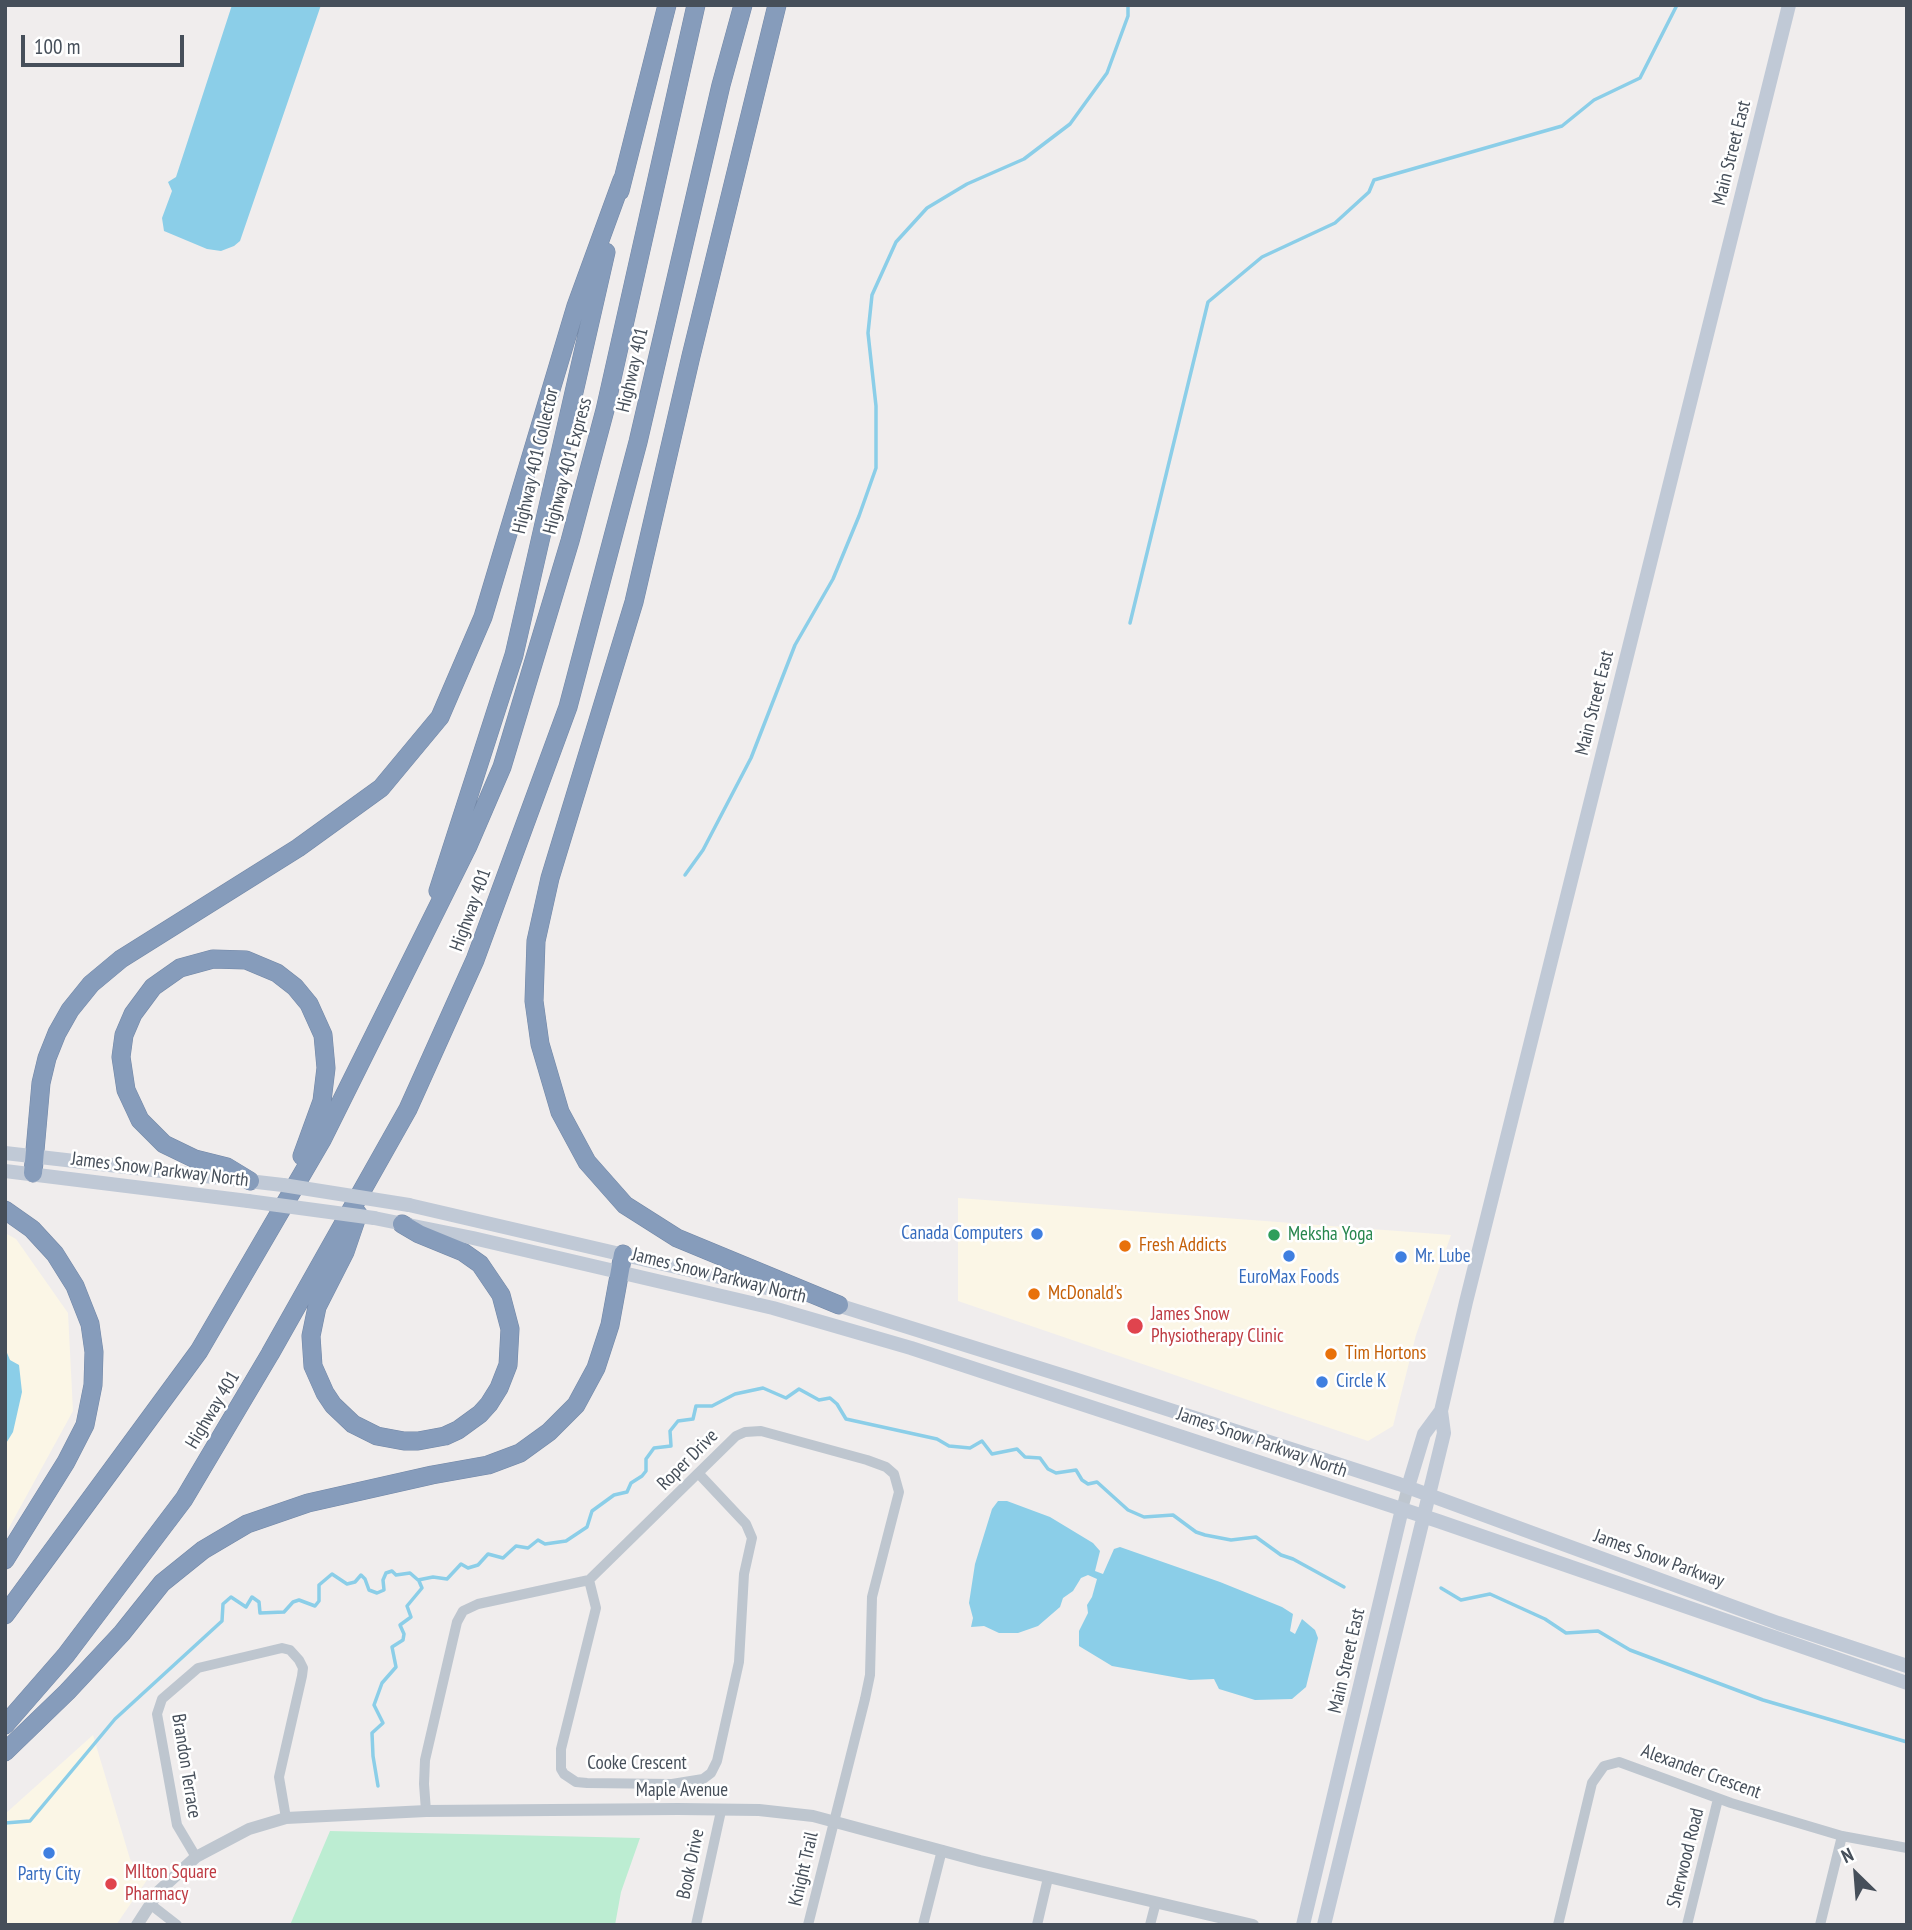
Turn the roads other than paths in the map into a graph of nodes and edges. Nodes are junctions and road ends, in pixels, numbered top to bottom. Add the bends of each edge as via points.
1 (667, 5) edge
2 (696, 5) edge
3 (743, 5) edge
4 (777, 5) edge
5 (1789, 5) edge
6 (622, 180) junction
7 (432, 922) junction
8 (5, 1153) edge
9 (33, 1155) junction
10 (5, 1171) edge
11 (33, 1173) junction
12 (370, 1177) junction
13 (250, 1181) junction
14 (5, 1210) edge
15 (402, 1224) junction
16 (255, 1255) junction
17 (622, 1262) junction
18 (839, 1305) junction
19 (1441, 1411) junction
20 (699, 1474) junction
21 (1404, 1486) junction
22 (1429, 1495) junction
23 (1402, 1509) junction
24 (1423, 1516) junction
25 (5, 1560) edge
26 (589, 1580) junction
27 (5, 1615) edge
28 (1907, 1666) edge
29 (1907, 1683) edge
30 (5, 1726) edge
31 (5, 1752) edge
32 (1718, 1799) junction
33 (426, 1811) junction
34 (721, 1811) junction
35 (286, 1818) junction
36 (833, 1821) junction
37 (1842, 1836) junction
38 (1907, 1848) edge
39 (942, 1850) junction
40 (196, 1857) junction
41 (1048, 1878) junction
42 (1156, 1902) junction
43 (150, 1904) junction
44 (137, 1925) edge
45 (177, 1925) edge
46 (696, 1925) edge
47 (808, 1925) edge
48 (923, 1925) edge
49 (1037, 1925) edge
50 (1150, 1925) edge
51 (1253, 1925) edge
52 (1303, 1925) edge
53 (1324, 1925) edge
54 (1558, 1925) edge
55 (1687, 1925) edge
56 (1820, 1925) edge

1 - 6 highway, Highway 401 Collector
2 - 7 highway, Highway 401 Express via 605,410 567,554 502,767
3 - 12 highway, Highway 401 via 638,442 568,707 475,960 408,1109
4 - 18 highway via 634,602 550,878 536,941 534,1001 540,1044 560,1112 587,1162 625,1205 677,1238
5 - 19 main road, Main Street East
6 - 7 highway, Highway 401 Collector via 514,655 441,878
6 - 9 highway via 576,306 483,617 440,717 381,788 298,848 121,959 91,984 69,1010 47,1058
7 - 16 highway, Highway 401 via 322,1140
8 - 9 main road, James Snow Parkway North
9 - 11 highway
9 - 13 main road, James Snow Parkway North
10 - 11 main road, James Snow Parkway North
11 - 15 main road, James Snow Parkway North, bridge
12 - 15 highway via 345,1252 315,1314 313,1366 333,1405 353,1424 391,1440 418,1441 458,1430 489,1404 508,1365 510,1329 501,1295 480,1264 445,1242
12 - 30 highway, Highway 401 via 184,1499 66,1655
13 - 16 highway via 227,1167 164,1144 134,1111 123,1079 124,1035 138,1004 170,973 202,961 246,960 277,973 309,1004 325,1046 322,1101 309,1142
13 - 17 main road, James Snow Parkway North, bridge via 408,1205
14 - 25 highway via 32,1229 55,1254 75,1286 90,1324 94,1352 85,1425
15 - 17 main road, James Snow Parkway North
16 - 27 highway, Highway 401 via 199,1351
17 - 18 main road, James Snow Parkway North
17 - 23 main road, James Snow Parkway North via 911,1348
17 - 31 highway via 596,1368 576,1405 549,1432 520,1453 488,1465 352,1492 247,1524 203,1550 162,1583 122,1633
18 - 21 main road, James Snow Parkway North
19 - 21 main road, Main Street East via 1424,1434
19 - 22 main road, Main Street East via 1444,1433
20 - 26 street, Roper Drive
20 - 26 street, Cooke Crescent via 746,1524 752,1538 744,1574 739,1662 717,1761 703,1779 672,1784 587,1783 576,1782 561,1769 561,1749 596,1608
20 - 36 street, Roper Drive via 736,1437 752,1430 886,1467 899,1485 872,1597 870,1675
21 - 22 main road, James Snow Parkway
21 - 23 street, Main Street East
22 - 24 main road, Main Street East
22 - 28 main road, James Snow Parkway
23 - 24 main road, James Snow Parkway
23 - 52 main road, Main Street East
24 - 29 main road, James Snow Parkway
24 - 53 main road, Main Street East
26 - 33 street via 463,1611 425,1760
32 - 37 street, Alexander Crescent
32 - 54 street, Alexander Crescent via 1619,1762 1604,1766 1592,1783
32 - 55 street, Sherwood Road
33 - 34 street, Maple Avenue
33 - 35 street, Maple Avenue
34 - 36 street, Maple Avenue via 759,1810
34 - 46 street, Book Drive
35 - 40 street, Maple Avenue via 248,1829
35 - 40 street, Brandon Terrace via 279,1777 302,1676 299,1660 282,1648 198,1668 162,1699 157,1714 177,1825
36 - 39 street, Maple Avenue
36 - 47 street, Knight Trail
37 - 38 street, Alexander Crescent
37 - 56 street
39 - 41 street, Maple Avenue
39 - 48 street
40 - 43 street, Maple Avenue
41 - 42 street, Maple Avenue
41 - 49 street
42 - 50 street
42 - 51 street, Maple Avenue
43 - 44 street, Maple Avenue
43 - 45 street

